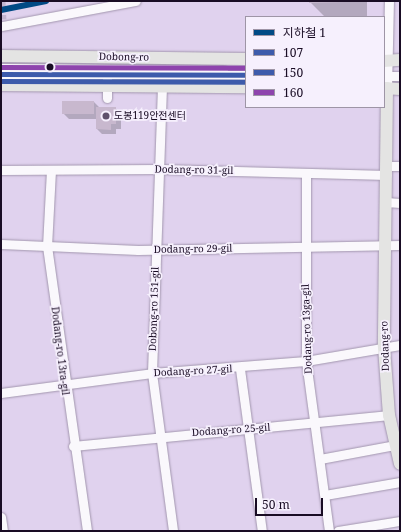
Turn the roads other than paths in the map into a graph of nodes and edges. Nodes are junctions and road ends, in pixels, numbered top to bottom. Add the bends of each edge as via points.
1 (136, 1) edge
2 (389, 1) edge
3 (2, 24) edge
4 (1, 56) edge
5 (108, 56) junction
6 (245, 59) edge
7 (1, 68) edge
8 (388, 68) edge
9 (245, 70) edge
10 (400, 71) edge
11 (1, 74) edge
12 (245, 75) edge
13 (107, 76) junction
14 (400, 76) edge
15 (1, 85) edge
16 (162, 86) junction
17 (245, 87) edge
18 (385, 88) edge
19 (400, 89) edge
20 (107, 98) dead end
21 (400, 166) edge
22 (160, 169) junction
23 (1, 170) edge
24 (51, 170) junction
25 (387, 170) junction
26 (306, 173) junction
27 (386, 202) junction
28 (400, 203) edge
29 (1, 244) edge
30 (385, 245) junction
31 (400, 245) edge
32 (47, 246) junction
33 (305, 247) junction
34 (156, 250) junction
35 (400, 345) edge
36 (384, 347) junction
37 (306, 361) junction
38 (240, 369) junction
39 (152, 373) junction
40 (64, 387) junction
41 (1, 393) edge
42 (389, 415) junction
43 (315, 425) junction
44 (247, 427) junction
45 (161, 435) junction
46 (397, 445) edge
47 (74, 446) junction
48 (320, 459) junction
49 (400, 464) edge
50 (400, 482) edge
51 (325, 495) junction
52 (1, 517) edge
53 (400, 521) edge
54 (3, 531) edge
55 (87, 531) edge
56 (173, 531) edge
57 (262, 531) edge
58 (329, 531) edge
59 (338, 531) edge

1 - 3 street
2 - 8 street
4 - 5 main road, Dobong-ro
5 - 6 main road, Dobong-ro
5 - 13 street
7 - 13 street
8 - 10 street
8 - 14 street
8 - 18 street
9 - 13 street
11 - 13 street
12 - 13 street
13 - 15 main road
13 - 16 main road
13 - 20 street
16 - 17 main road
16 - 22 street, Dobong-ro 151-gil
18 - 19 main road
18 - 25 main road, Dodang-ro
21 - 25 street
22 - 24 street, Dodang-ro 31-gil
22 - 26 street, Dodang-ro 31-gil
22 - 34 street, Dobong-ro 151-gil
23 - 24 street, Dodang-ro 31-gil
24 - 32 street, Dodang-ro 13ra-gil
25 - 26 street, Dodang-ro 31-gil
25 - 27 main road, Dodang-ro
26 - 33 street, Dodang-ro 13ga-gil
27 - 28 street
27 - 30 main road, Dodang-ro
29 - 32 street, Dodang-ro 29-gil
30 - 31 street
30 - 33 street, Dodang-ro 29-gil
30 - 36 main road, Dodang-ro
32 - 34 street, Dodang-ro 29-gil
32 - 40 street, Dodang-ro 13ra-gil
33 - 34 street, Dodang-ro 29-gil
33 - 37 street, Dodang-ro 13ga-gil
34 - 39 street, Dobong-ro 151-gil
35 - 36 street, Dodang-ro 27-gil
36 - 37 street, Dodang-ro 27-gil
36 - 42 main road, Dodang-ro
37 - 38 street, Dodang-ro 27-gil
37 - 43 street, Dodang-ro 13ga-gil
38 - 39 street, Dodang-ro 27-gil
38 - 44 street
39 - 40 street, Dodang-ro 27-gil
39 - 45 street, Dobong-ro 151-gil
40 - 41 street, Dodang-ro 27-gil
40 - 47 street, Dodang-ro 13ra-gil
42 - 43 street, Dodang-ro 25-gil
42 - 46 main road, Dodang-ro
43 - 44 street, Dodang-ro 25-gil
43 - 48 street, Dodang-ro 13ga-gil
44 - 45 street, Dodang-ro 25-gil
44 - 57 street
45 - 47 street, Dodang-ro 25-gil
45 - 56 street, Dobong-ro 151-gil
46 - 48 street
46 - 49 main road, Dodang-ro
47 - 55 street, Dodang-ro 13ra-gil
48 - 51 street, Dodang-ro 13ga-gil
50 - 51 street
51 - 58 street, Dodang-ro 13ga-gil
52 - 54 street
53 - 59 street

